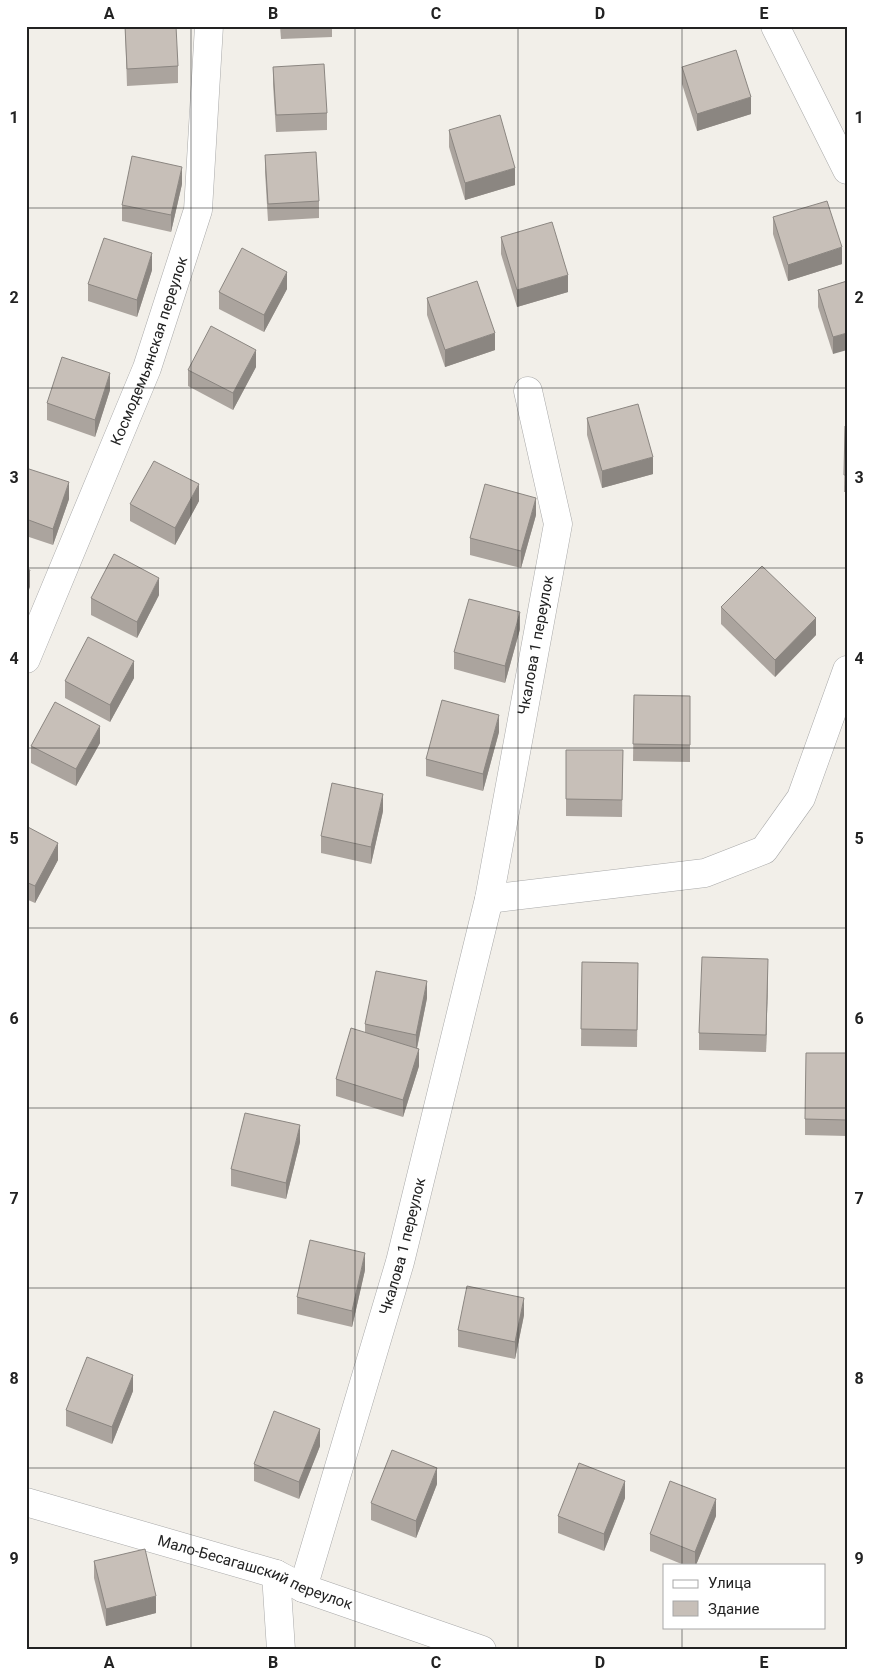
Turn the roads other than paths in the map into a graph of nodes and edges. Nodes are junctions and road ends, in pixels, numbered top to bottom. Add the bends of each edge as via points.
1 (209, 26) edge
2 (775, 26) edge
3 (847, 170) edge
4 (528, 391) dead end
5 (26, 659) edge
6 (847, 670) edge
7 (489, 899) junction
8 (26, 1502) edge
9 (276, 1574) junction
10 (303, 1588) junction
11 (281, 1650) edge
12 (482, 1650) edge

1 - 5 street, Космодемьянская переулок via 198,210 147,368
2 - 3 street
4 - 7 street, Чкалова 1 переулок via 558,524
6 - 7 street via 800,798 764,850 705,873
7 - 10 street, Чкалова 1 переулок via 400,1262
8 - 9 street, Мало-Бесагашский переулок
9 - 10 street, Мало-Бесагашский переулок
9 - 11 street
10 - 12 street, Мало-Бесагашский переулок

